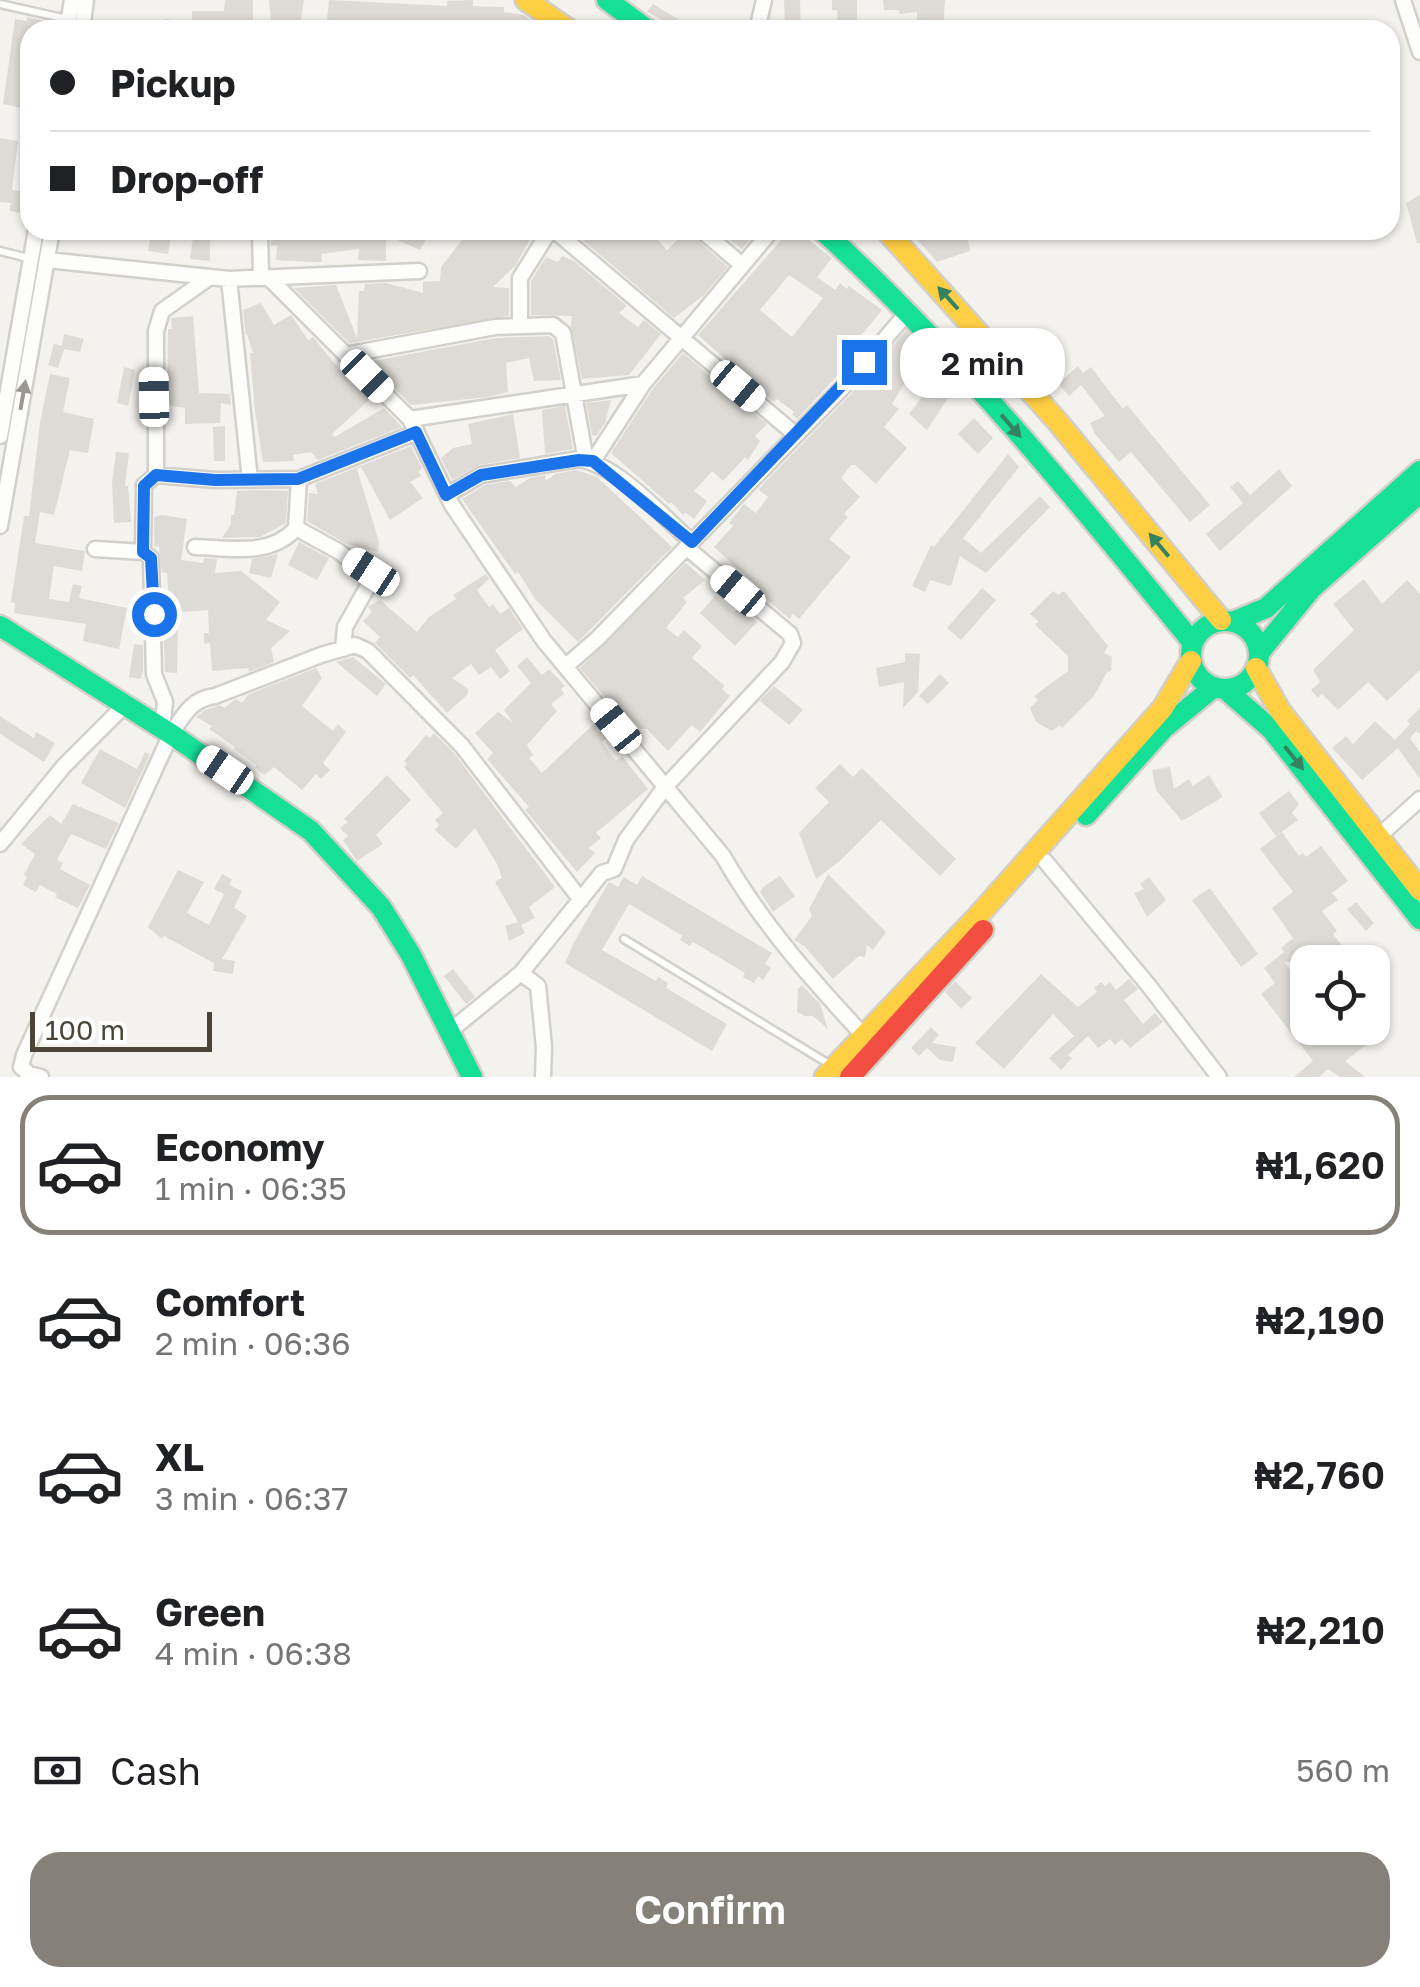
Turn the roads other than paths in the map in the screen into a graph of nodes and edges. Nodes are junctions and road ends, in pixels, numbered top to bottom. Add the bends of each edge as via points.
1 (526, 0) edge
2 (1402, 0) edge
3 (614, 2) edge
4 (0, 4) edge
5 (52, 20) edge
6 (555, 20) edge
7 (636, 20) edge
8 (1420, 52) edge
9 (37, 240) edge
10 (48, 240) edge
11 (261, 240) edge
12 (545, 240) edge
13 (564, 240) edge
14 (713, 240) edge
15 (763, 240) edge
16 (832, 240) edge
17 (895, 240) edge
18 (0, 251) edge
19 (39, 259) junction
20 (742, 265) junction
21 (418, 272) dead end
22 (210, 277) junction
23 (265, 277) junction
24 (229, 279) junction
25 (908, 312) junction
26 (520, 326) junction
27 (681, 338) junction
28 (345, 355) junction
29 (643, 384) junction
30 (573, 395) junction
31 (413, 426) junction
32 (0, 436) edge
33 (796, 436) junction
34 (590, 461) junction
35 (1420, 471) edge
36 (156, 475) junction
37 (298, 479) junction
38 (250, 480) junction
39 (1420, 493) edge
40 (446, 495) junction
41 (0, 526) edge
42 (296, 528) junction
43 (690, 545) junction
44 (196, 547) dead end
45 (95, 549) dead end
46 (143, 552) junction
47 (1228, 621) junction
48 (0, 626) edge
49 (343, 649) junction
50 (1192, 652) junction
51 (1258, 661) junction
52 (566, 666) junction
53 (1220, 688) junction
54 (126, 704) junction
55 (166, 731) junction
56 (666, 787) junction
57 (1420, 799) edge
58 (1380, 836) junction
59 (0, 844) edge
60 (1044, 861) junction
61 (1420, 890) edge
62 (580, 900) junction
63 (1420, 919) edge
64 (624, 939) dead end
65 (521, 973) junction
66 (450, 1032) junction
67 (864, 1036) junction
68 (836, 1074) edge
69 (468, 1076) edge
70 (40, 1077) edge
71 (543, 1077) edge
72 (1219, 1077) edge

1 - 6 street
2 - 8 street
3 - 7 street
4 - 5 lane
9 - 19 street
10 - 19 street
11 - 23 street
12 - 26 street via 520,278
13 - 27 street
14 - 20 street
15 - 20 street
16 - 25 street
47 -> 17 street
18 - 19 lane
19 - 22 street
19 - 32 street
41 -> 19 street
20 - 27 street
21 - 23 street
22 - 24 street
22 - 36 street via 162,311 156,331
23 - 24 street
23 - 28 street
24 - 38 street
25 - 33 street
25 -> 50 street via 1078,504
26 - 28 street
26 - 30 street via 553,325 563,333
27 - 29 street
27 - 33 street
28 - 31 street
29 - 30 street
29 - 34 street
30 - 31 street
30 - 34 street
31 - 37 street
31 - 40 street
33 - 43 street
34 - 40 street via 481,475
34 - 43 street
35 - 47 street via 1266,608
36 - 38 street
36 - 46 street via 144,486
37 - 38 street
37 - 42 street
39 - 51 street via 1296,604
40 - 52 street
42 - 44 street via 284,542 262,549
42 - 49 street via 374,577 345,627
43 - 52 street
43 - 56 street via 793,643
45 - 46 street
46 - 55 street via 151,558 154,674
47 - 50 street via 1199,632
47 - 51 street via 1252,633
48 - 54 street
49 - 55 street via 192,703
49 - 62 street via 368,651 462,746
50 - 53 street via 1199,677
50 - 67 street via 1163,708
51 - 53 street via 1240,685
51 - 58 street via 1280,711
52 - 56 street
53 - 60 street via 1164,728
53 -> 63 street via 1272,730
54 - 55 street
54 - 59 street
55 - 66 street via 311,831 381,907
55 - 70 street via 24,1055 20,1067
56 - 62 street via 626,840 614,869 602,873
56 - 67 street via 787,949
57 - 58 street
58 - 61 street
60 - 68 street
60 - 72 street
62 - 65 street
64 - 68 lane
65 - 66 street
65 - 71 street via 538,986
66 - 69 street
67 - 68 street

